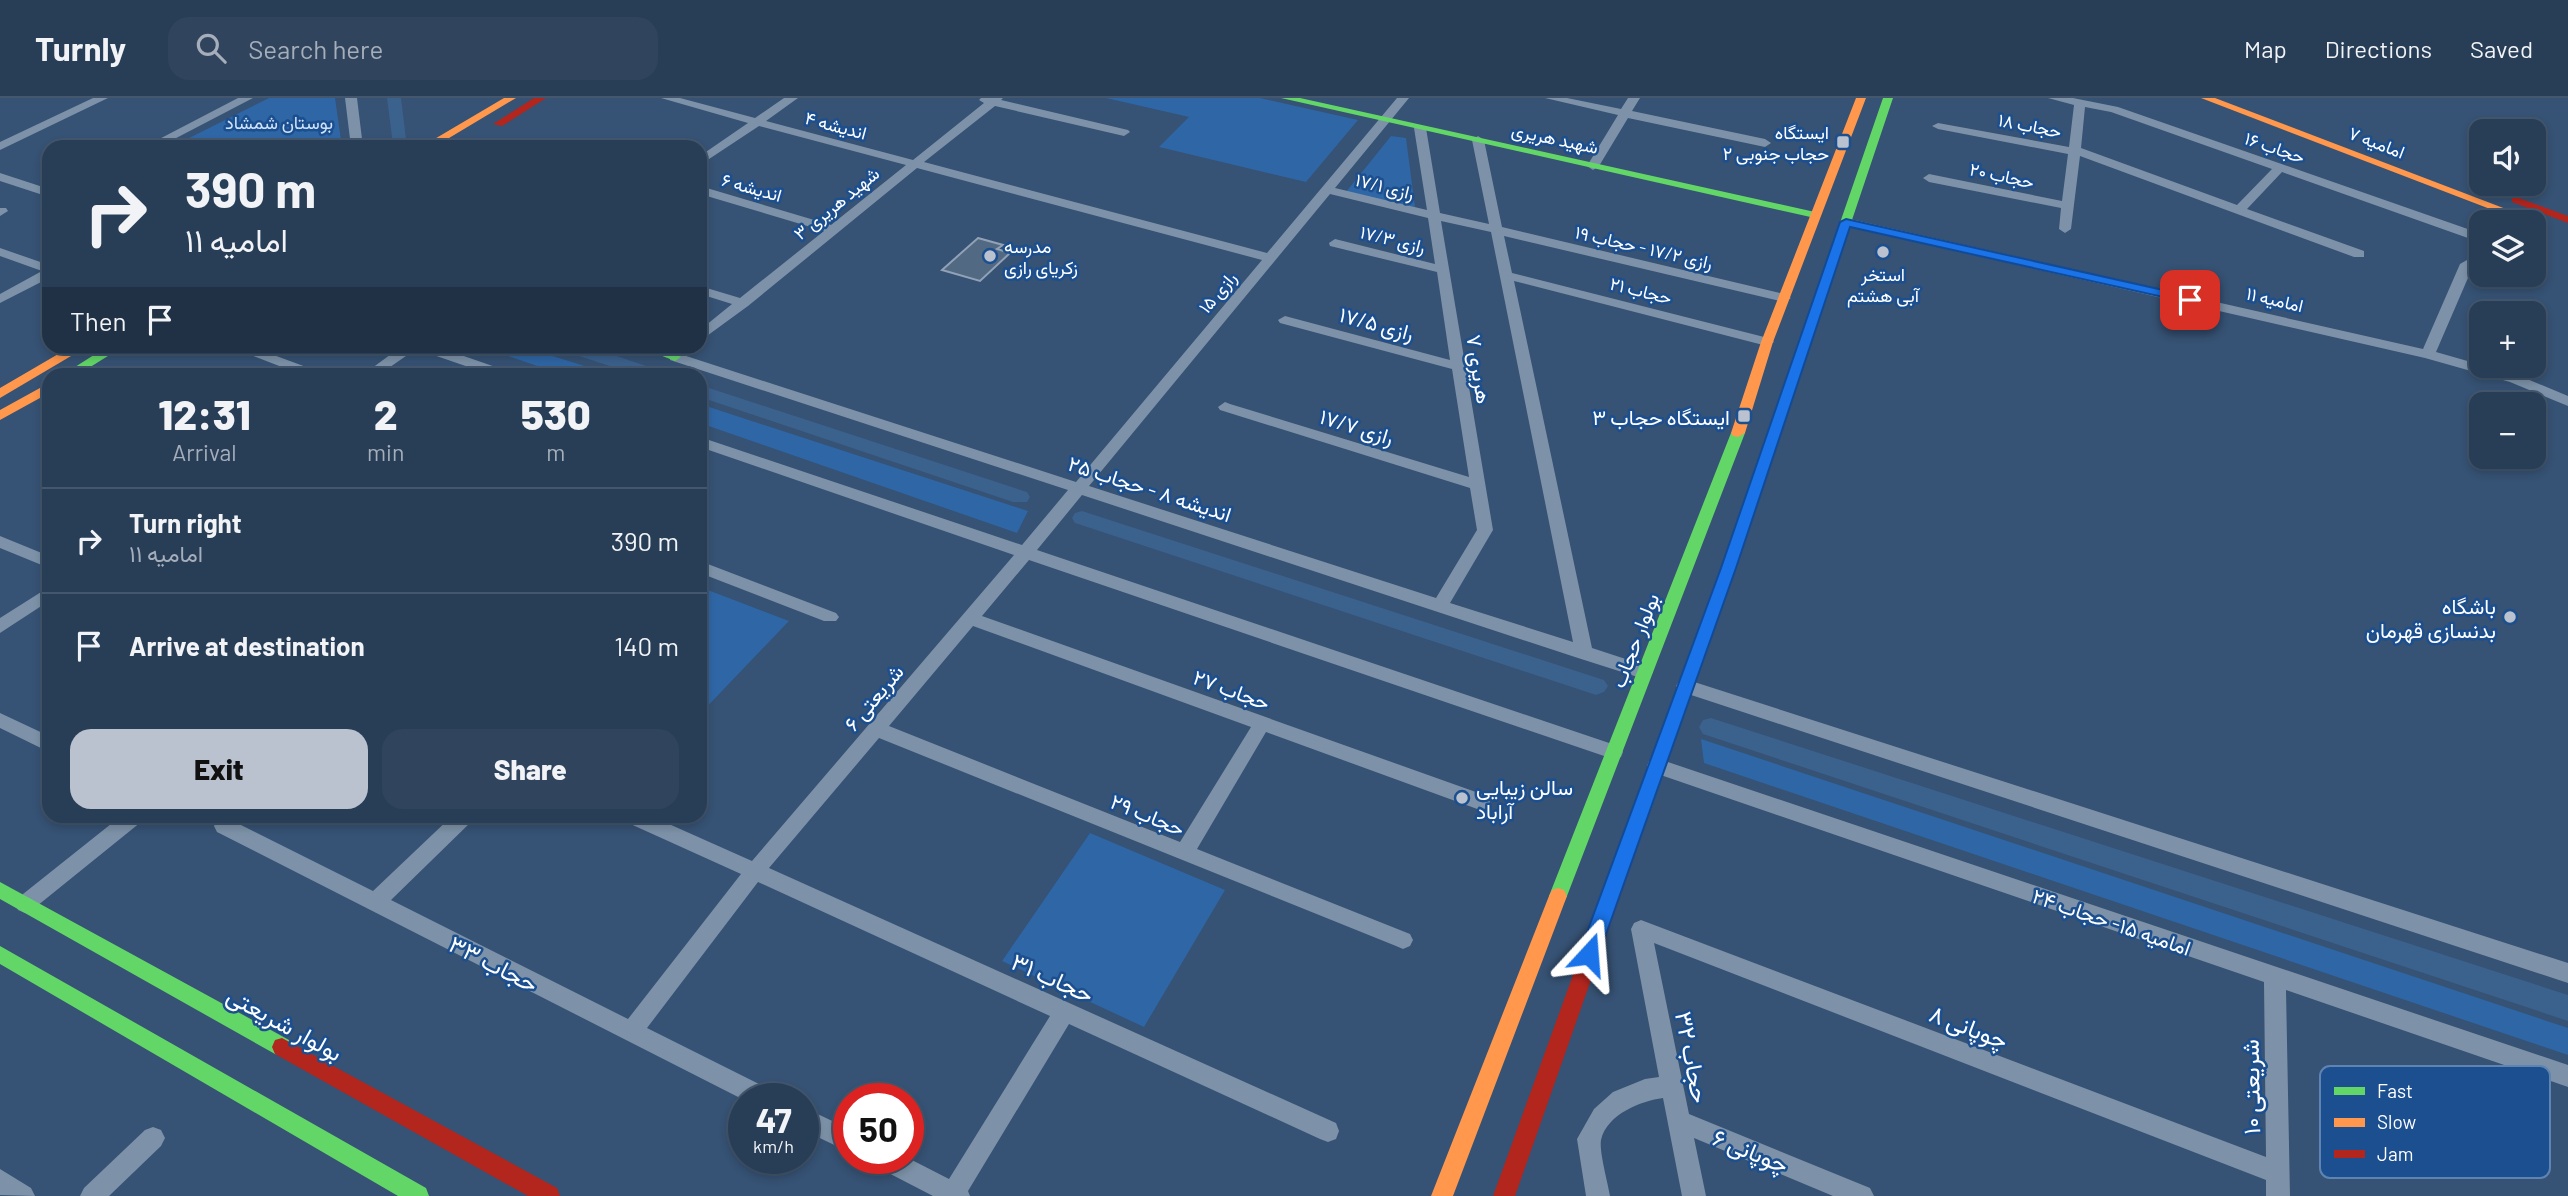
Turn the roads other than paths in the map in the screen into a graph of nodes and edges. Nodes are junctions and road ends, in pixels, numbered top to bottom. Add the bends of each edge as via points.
1 (102, 98) edge
2 (247, 98) edge
3 (351, 98) edge
4 (511, 98) edge
5 (541, 98) edge
6 (667, 98) edge
7 (792, 98) edge
8 (978, 98) edge
9 (1286, 98) edge
10 (1403, 98) edge
11 (1551, 98) edge
12 (1634, 98) edge
13 (1861, 98) edge
14 (1888, 98) edge
15 (2054, 98) edge
16 (2206, 98) edge
17 (2242, 98) edge
18 (995, 100) edge
19 (2080, 103) junction
20 (1625, 114) junction
21 (1386, 120) junction
22 (756, 122) junction
23 (1938, 125) dead end
24 (1420, 128) junction
25 (1124, 132) dead end
26 (164, 140) edge
27 (356, 140) edge
28 (438, 140) edge
29 (470, 140) edge
30 (1478, 140) junction
31 (1765, 143) dead end
32 (0, 146) edge
33 (2074, 151) junction
34 (707, 156) edge
35 (914, 164) junction
36 (1593, 166) junction
37 (2280, 167) junction
38 (0, 177) edge
39 (1929, 178) dead end
40 (1328, 190) junction
41 (42, 191) edge
42 (707, 192) edge
43 (2068, 206) junction
44 (2239, 210) junction
45 (2502, 210) edge
46 (1815, 215) junction
47 (1434, 216) junction
48 (2568, 220) edge
49 (1846, 222) junction
50 (2546, 227) edge
51 (1496, 229) junction
52 (2065, 229) dead end
53 (834, 230) junction
54 (2469, 234) edge
55 (2568, 235) edge
56 (1335, 243) dead end
57 (0, 252) edge
58 (2358, 254) dead end
59 (1271, 258) junction
60 (2467, 264) dead end
61 (42, 268) edge
62 (1443, 270) junction
63 (42, 275) edge
64 (1506, 275) junction
65 (707, 291) edge
66 (1784, 298) junction
67 (0, 299) edge
68 (743, 303) junction
69 (1285, 320) dead end
70 (707, 331) edge
71 (1767, 342) junction
72 (68, 354) edge
73 (105, 354) edge
74 (256, 354) edge
75 (400, 354) edge
76 (443, 354) edge
77 (666, 354) edge
78 (679, 354) edge
79 (2428, 354) junction
80 (675, 357) junction
81 (1458, 366) junction
82 (44, 368) edge
83 (81, 368) edge
84 (295, 368) edge
85 (380, 368) edge
86 (484, 368) edge
87 (42, 369) edge
88 (42, 391) edge
89 (0, 394) edge
90 (2568, 401) edge
91 (1225, 407) dead end
92 (0, 416) edge
93 (1754, 438) junction
94 (707, 444) edge
95 (1477, 485) junction
96 (1077, 488) junction
97 (0, 542) edge
98 (1026, 552) junction
99 (42, 559) edge
100 (707, 570) edge
101 (42, 598) edge
102 (1440, 606) junction
103 (830, 617) dead end
104 (970, 618) junction
105 (0, 627) edge
106 (1584, 653) junction
107 (1644, 673) junction
108 (1685, 686) junction
109 (0, 720) edge
110 (1262, 724) junction
111 (876, 729) junction
112 (42, 741) edge
113 (1614, 752) junction
114 (1656, 766) junction
115 (1480, 802) dead end
116 (125, 823) edge
117 (457, 823) edge
118 (649, 823) edge
119 (224, 827) dead end
120 (1184, 853) junction
121 (755, 871) junction
122 (0, 890) edge
123 (375, 902) junction
124 (25, 904) junction
125 (1641, 929) joint
126 (1404, 940) dead end
127 (0, 954) edge
128 (2568, 973) edge
129 (2275, 977) junction
130 (1065, 1012) junction
131 (631, 1032) junction
132 (2538, 1066) edge
133 (2550, 1070) edge
134 (2568, 1076) edge
135 (733, 1083) edge
136 (1672, 1086) junction
137 (1679, 1121) junction
138 (1328, 1131) dead end
139 (153, 1138) dead end
140 (2278, 1173) junction
141 (914, 1174) edge
142 (0, 1181) edge
143 (955, 1195) edge
144 (23, 1196) edge
145 (92, 1196) edge
146 (418, 1196) edge
147 (549, 1196) edge
148 (1442, 1196) edge
149 (1504, 1196) edge
150 (1598, 1196) edge
151 (1694, 1196) edge
152 (1861, 1196) edge
153 (2278, 1196) edge

1 - 32 street
2 - 26 street
3 - 27 street
4 - 28 main road
5 - 29 main road
6 - 22 street, اندیشه ۴
7 - 22 street
8 - 18 street
9 - 21 main road, شهید هریری
10 - 21 street, رازی ۱۵
11 - 20 street
12 - 20 street
13 - 46 main road, بولوار حجاب
14 - 49 main road, بولوار حجاب
15 - 19 street, حجاب ۱۶
16 - 45 main road, امامیه ۷
17 - 48 main road, امامیه ۷
18 - 25 street
18 - 35 street, شهید هریری ۳
19 - 33 street
19 - 37 street, حجاب ۱۶ via 2114,109
20 - 31 street
20 - 36 street
21 - 24 main road, شهید هریری
21 - 40 street, رازی ۱۵
22 - 34 street
22 - 35 street, اندیشه ۴
23 - 33 street, حجاب ۱۸
24 - 30 main road, شهید هریری
24 - 47 street, هریری ۷
30 - 36 main road, شهید هریری
30 - 51 street
33 - 43 street
33 - 44 street, حجاب ۱۸
35 - 53 street, شهید هریری ۳
35 - 59 street, اندیشه ۴
36 - 46 main road, شهید هریری
37 - 44 street
37 - 54 street, حجاب ۱۶
38 - 41 street
39 - 43 street, حجاب ۲۰
40 - 47 street, رازی ۱۷/۱
40 - 59 street, رازی ۱۵
42 - 53 street, اندیشه ۶
43 - 52 street
44 - 58 street, حجاب ۱۸
46 - 66 main road, بولوار حجاب
47 - 51 street, رازی ۱۷/۱
47 - 62 street, هریری ۷
49 - 79 street, امامیه ۱۱
49 - 93 main road, بولوار حجاب
50 - 55 main road, امامیه ۷
51 - 64 street
51 - 66 street, رازی ۱۷/۲ - حجاب ۱۹
53 - 68 street, شهید هریری ۳
56 - 62 street, رازی ۱۷/۳
57 - 61 street
59 - 96 street, رازی ۱۵
60 - 79 street
62 - 81 street, هریری ۷
63 - 67 street
64 - 71 street, حجاب ۲۱
64 - 106 street
65 - 68 street
66 - 71 main road, بولوار حجاب
68 - 70 street, شهید هریری ۳
69 - 81 street, رازی ۱۷/۵
71 - 93 main road, بولوار حجاب
72 - 82 main road
73 - 83 main road
74 - 84 street
75 - 85 street
76 - 86 street
77 - 80 main road, اندیشه ۸ - حجاب ۲۵
78 - 80 street
79 - 90 street, امامیه ۱۱ via 2515,379
80 - 96 street, اندیشه ۸ - حجاب ۲۵
81 - 95 street, هریری ۷
87 - 89 main road
88 - 92 main road
91 - 95 street, رازی ۱۷/۷
93 - 107 main road, بولوار حجاب
93 - 108 main road, بولوار حجاب
94 - 98 street
95 - 102 street, هریری ۷ via 1485,530
96 - 98 street, رازی ۱۵
96 - 102 street, اندیشه ۸ - حجاب ۲۵
97 - 99 street
98 - 104 street, شریعتی ۶
98 - 113 street
100 - 103 street
101 - 105 street
102 - 106 street, اندیشه ۸ - حجاب ۲۵
104 - 110 street, حجاب ۲۷
104 - 111 street, شریعتی ۶
106 - 107 street, اندیشه ۸ - حجاب ۲۵
107 - 113 main road, بولوار حجاب
108 - 114 main road, بولوار حجاب
108 - 128 street
109 - 112 street
110 - 115 street, حجاب ۲۷
110 - 120 street
111 - 120 street, حجاب ۲۹
111 - 121 street, شریعتی ۶
113 - 148 main road, بولوار حجاب
114 - 129 street, امامیه ۱۵- حجاب ۲۴
114 - 149 main road, بولوار حجاب
116 - 124 street
117 - 123 street
118 - 121 street, حجاب ۳۱
119 - 123 street, حجاب ۳۳
120 - 126 street, حجاب ۲۹
121 - 130 street, حجاب ۳۱
121 - 131 street, شریعتی ۶
122 - 124 main road, بولوار شریعتی
123 - 131 street, حجاب ۳۳
124 - 147 main road, بولوار شریعتی
125 - 136 street, حجاب ۳۲
125 - 140 street, چوپانی ۸
127 - 146 main road
129 - 132 street, امامیه ۱۵- حجاب ۲۴
129 - 140 street, شریعتی ۱۰
130 - 138 street, حجاب ۳۱
130 - 143 street
131 - 135 street, حجاب ۳۳
133 - 134 street, امامیه ۱۵- حجاب ۲۴
136 - 137 street, حجاب ۳۲
136 - 150 street via 1621,1100 1602,1117 1589,1139
137 - 151 street, حجاب ۳۲
137 - 152 street, چوپانی ۶
139 - 145 street
140 - 153 street, شریعتی ۱۰
141 - 143 street
142 - 144 street

